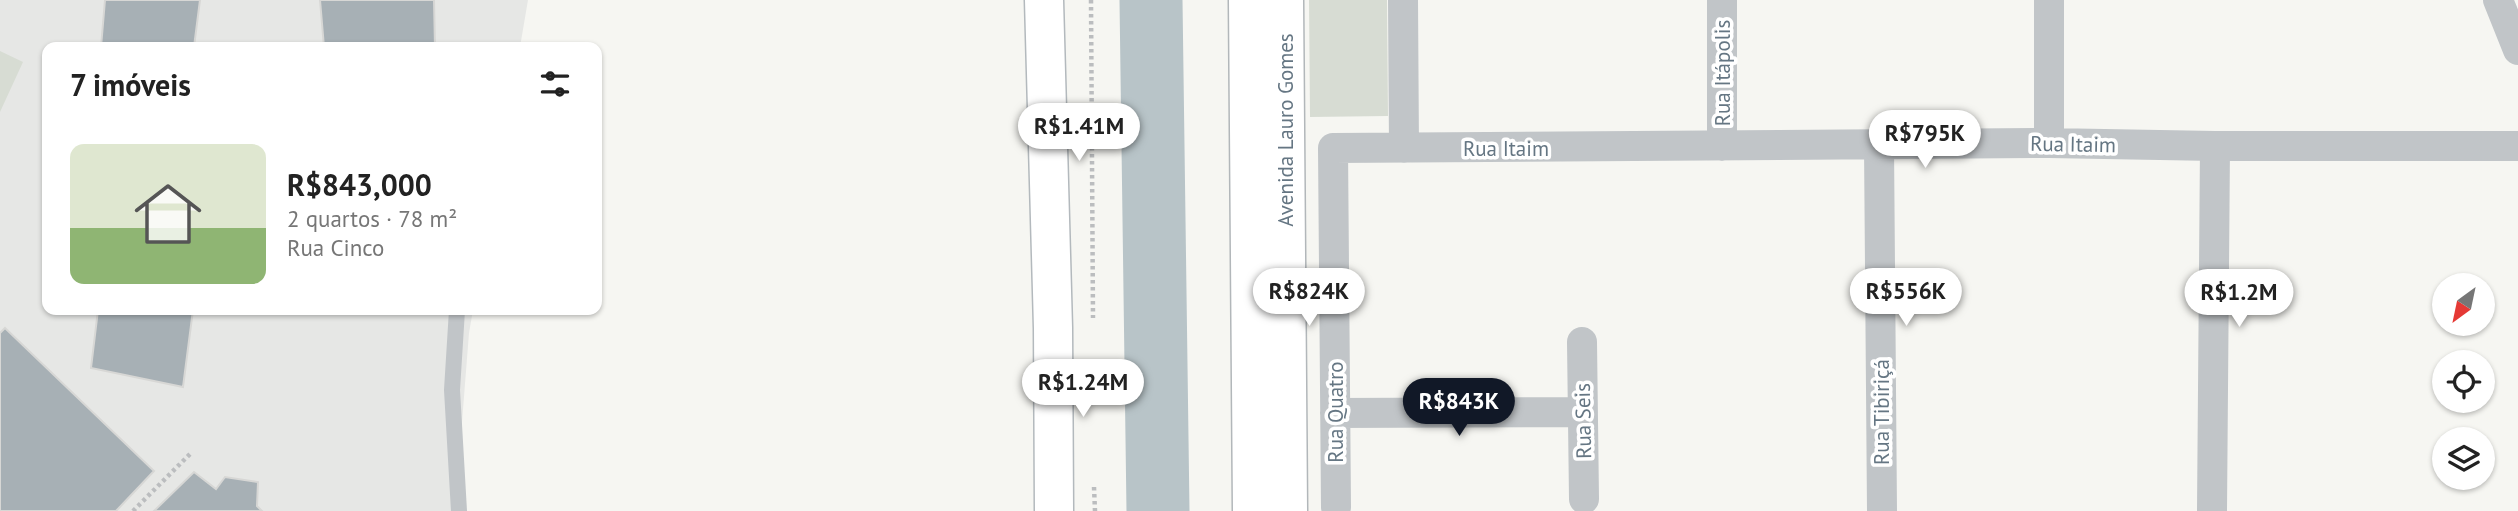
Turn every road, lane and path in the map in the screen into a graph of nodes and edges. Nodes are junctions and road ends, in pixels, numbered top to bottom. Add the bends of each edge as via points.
1 (1044, 0) edge
2 (1091, 0) edge
3 (1248, 0) edge
4 (1284, 0) edge
5 (1403, 0) edge
6 (1722, 0) edge
7 (2049, 0) edge
8 (2498, 0) edge
9 (2518, 50) edge
10 (2049, 143) junction
11 (1879, 145) junction
12 (1722, 146) junction
13 (2215, 146) junction
14 (2518, 146) edge
15 (1333, 148) joint
16 (1404, 148) junction
17 (457, 315) edge
18 (1093, 332) dead end
19 (1582, 342) dead end
20 (1582, 412) junction
21 (1335, 413) junction
22 (192, 452) dead end
23 (1094, 485) dead end
24 (1584, 499) dead end
25 (1336, 508) dead end
26 (133, 511) edge
27 (459, 511) edge
28 (1054, 511) edge
29 (1095, 511) edge
30 (1252, 511) edge
31 (1288, 511) edge
32 (1882, 511) edge
33 (2212, 511) edge

1 - 28 main road
2 - 18 path
3 - 30 main road, Avenida Lauro Gomes
4 - 31 main road, Avenida Lauro Gomes
5 - 16 street
6 - 12 street, Rua Itápolis
7 - 10 street
8 - 9 street
10 - 11 street, Rua Itaim
10 - 13 street, Rua Itaim
11 - 12 street, Rua Itaim
11 - 32 street, Rua Tibiriçá
12 - 16 street, Rua Itaim
13 - 14 street, Rua Itaim
13 - 33 street
15 - 16 street, Rua Itaim
15 - 21 street, Rua Quatro
17 - 27 lane via 452,390
19 - 20 street, Rua Seis
20 - 21 street
20 - 24 street, Rua Seis
21 - 25 street, Rua Quatro
22 - 26 path
23 - 29 path

